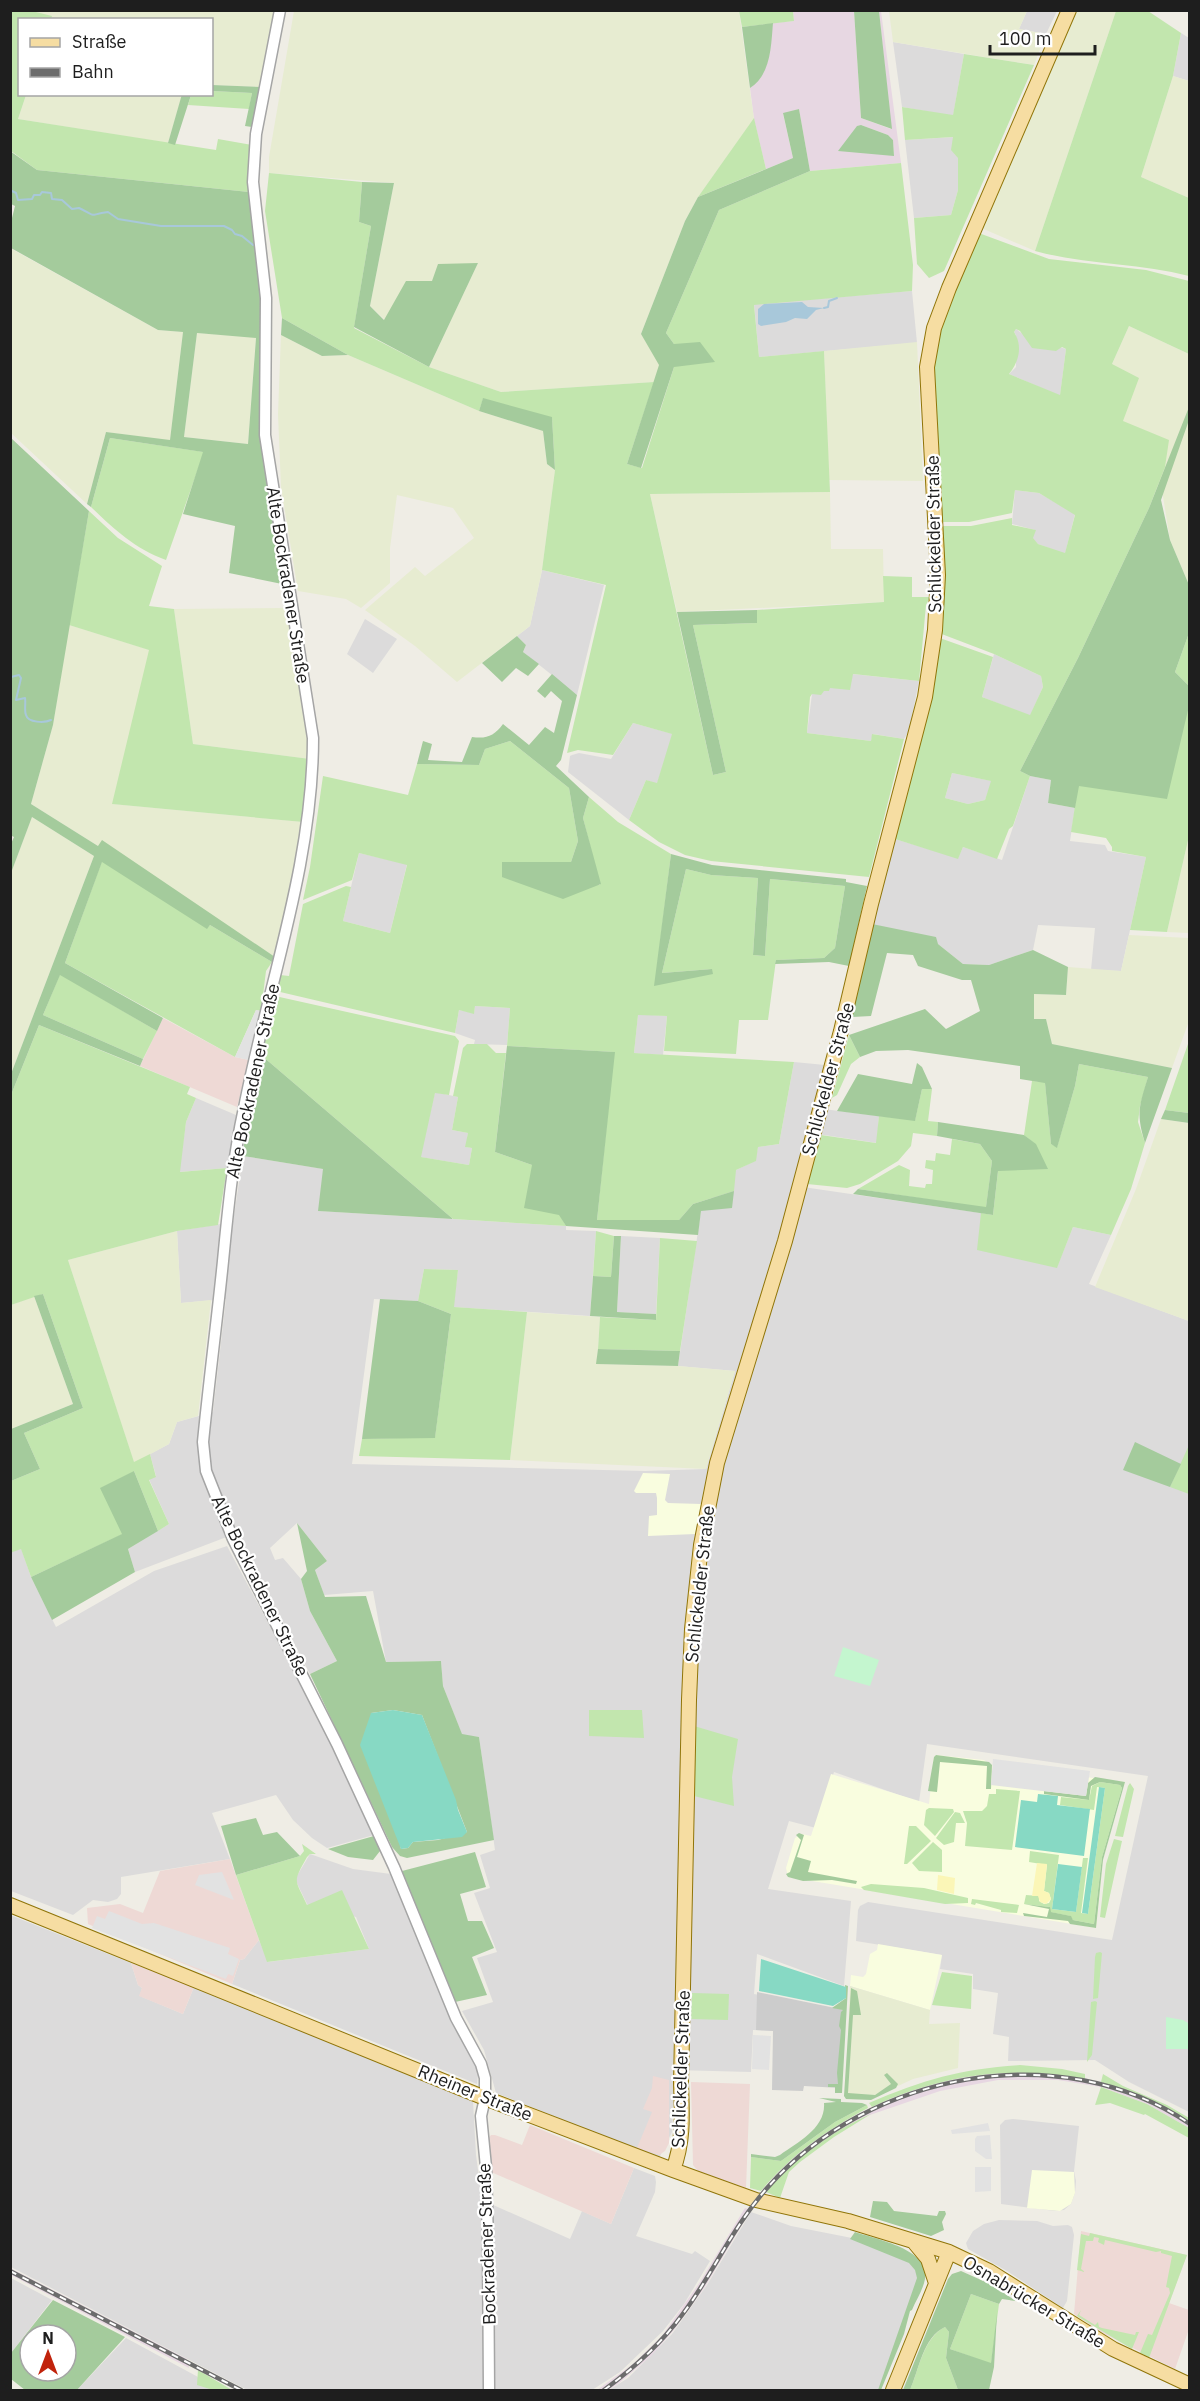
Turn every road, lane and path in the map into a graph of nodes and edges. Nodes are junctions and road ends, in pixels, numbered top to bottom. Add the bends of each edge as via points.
1 (280, 10) edge
2 (1069, 10) edge
3 (10, 1905) edge
4 (485, 2098) junction
5 (673, 2170) junction
6 (914, 2241) junction
7 (948, 2252) junction
8 (936, 2283) junction
9 (1190, 2385) edge
10 (489, 2391) edge
11 (893, 2391) edge

1 - 4 street, Alte Bockradener Straße via 256,134 253,182 266,298 265,435 313,738 313,764 291,912 253,1063 232,1171 204,1431 205,1462 233,1539 337,1744 394,1867 456,2018 479,2058
2 - 5 main road, Schlickelder Straße via 949,288 929,348 938,575 925,697 788,1230 717,1463 701,1545 688,1700 682,2132 681,2150
3 - 4 main road, Rheiner Straße
4 - 5 main road, Rheiner Straße
4 - 10 street, Bockradener Straße via 481,2116 488,2231
5 - 6 main road, Rheiner Straße via 756,2200
6 - 7 main road, Rheiner Straße
6 - 8 main road via 928,2259
7 - 8 main road, Osnabrücker Straße
7 - 9 main road, Osnabrücker Straße via 998,2277 1113,2349
8 - 11 main road, Osnabrücker Straße

